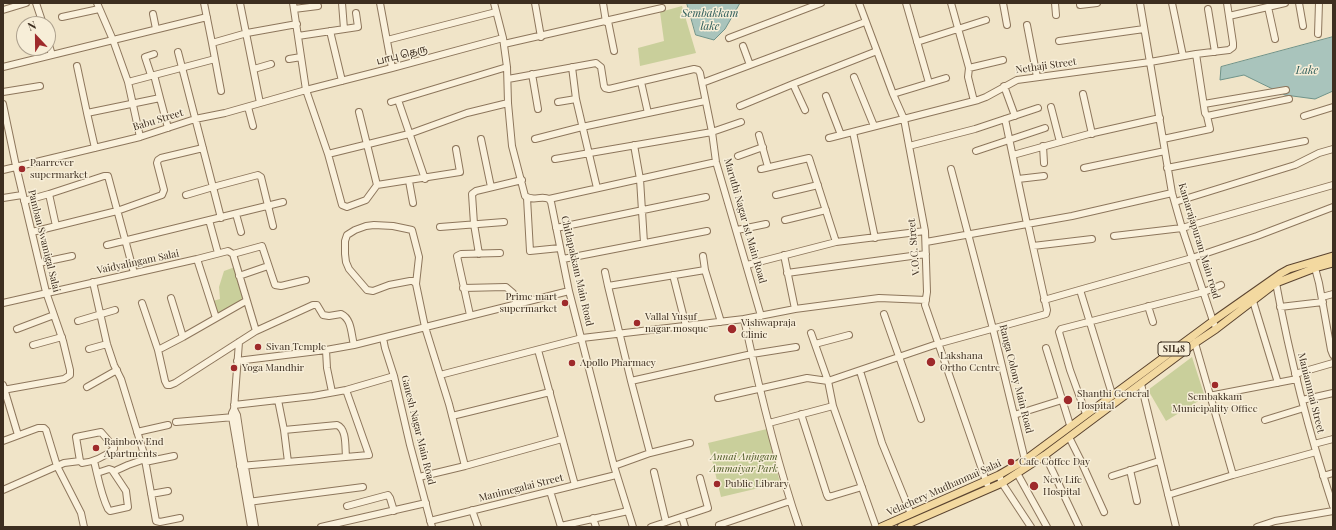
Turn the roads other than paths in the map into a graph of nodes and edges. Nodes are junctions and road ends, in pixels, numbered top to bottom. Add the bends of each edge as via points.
1 (26, 3) edge
2 (36, 3) edge
3 (204, 3) edge
4 (240, 3) edge
5 (342, 3) edge
6 (380, 3) edge
7 (494, 3) edge
8 (535, 3) edge
9 (603, 3) edge
10 (649, 3) edge
11 (821, 3) edge
12 (859, 3) edge
13 (906, 3) edge
14 (951, 3) edge
15 (1003, 3) edge
16 (1055, 3) edge
17 (1097, 3) edge
18 (1140, 3) edge
19 (1172, 3) edge
20 (1227, 3) edge
21 (1285, 3) edge
22 (1300, 3) edge
23 (1319, 3) edge
24 (1080, 5) dead end
25 (98, 6) edge
26 (294, 6) edge
27 (318, 6) dead end
28 (1268, 7) junction
29 (662, 8) dead end
30 (1208, 9) dead end
31 (3, 10) edge
32 (650, 11) junction
33 (496, 12) junction
34 (356, 13) dead end
35 (153, 14) dead end
36 (1056, 15) dead end
37 (40, 16) edge
38 (1229, 16) junction
39 (62, 17) dead end
40 (207, 17) junction
41 (986, 20) dead end
42 (607, 21) junction
43 (865, 22) junction
44 (297, 24) junction
45 (1007, 25) dead end
46 (1027, 25) dead end
47 (1303, 26) dead end
48 (156, 29) junction
49 (344, 29) junction
50 (958, 29) junction
51 (1144, 30) junction
52 (330, 31) junction
53 (247, 33) junction
54 (1318, 34) dead end
55 (298, 36) junction
56 (541, 37) junction
57 (729, 38) dead end
58 (1275, 39) dead end
59 (113, 40) junction
60 (387, 40) junction
61 (1059, 40) dead end
62 (503, 41) junction
63 (917, 42) junction
64 (212, 43) junction
65 (743, 46) dead end
66 (614, 51) dead end
67 (877, 51) junction
68 (178, 52) dead end
69 (1215, 52) junction
70 (56, 53) edge
71 (154, 54) dead end
72 (1196, 54) junction
73 (44, 56) edge
74 (1183, 56) junction
75 (301, 57) junction
76 (215, 59) junction
77 (289, 59) dead end
78 (1003, 60) dead end
79 (1150, 62) junction
80 (271, 64) dead end
81 (3, 66) edge
82 (77, 66) dead end
83 (750, 66) junction
84 (181, 67) junction
85 (507, 67) junction
86 (572, 67) junction
87 (392, 68) junction
88 (969, 68) junction
89 (254, 69) junction
90 (532, 74) junction
91 (152, 75) junction
92 (1037, 76) junction
93 (854, 77) dead end
94 (946, 78) dead end
95 (508, 79) junction
96 (342, 81) junction
97 (128, 82) junction
98 (641, 82) junction
99 (702, 83) junction
100 (929, 83) junction
101 (793, 84) junction
102 (40, 86) dead end
103 (1004, 86) junction
104 (306, 90) junction
105 (1286, 90) dead end
106 (220, 91) dead end
107 (3, 92) edge
108 (893, 94) junction
109 (1083, 94) dead end
110 (826, 96) dead end
111 (160, 98) junction
112 (576, 99) junction
113 (1289, 99) dead end
114 (705, 101) junction
115 (974, 101) junction
116 (558, 102) dead end
117 (132, 103) junction
118 (260, 103) junction
119 (508, 103) junction
120 (3, 104) edge
121 (1204, 104) junction
122 (740, 106) dead end
123 (248, 107) junction
124 (1038, 108) dead end
125 (1052, 108) dead end
126 (1333, 108) edge
127 (538, 109) dead end
128 (805, 110) dead end
129 (359, 112) dead end
130 (88, 113) junction
131 (648, 113) junction
132 (1014, 116) junction
133 (1207, 116) junction
134 (1304, 116) dead end
135 (1160, 118) junction
136 (195, 119) junction
137 (904, 119) junction
138 (1005, 119) junction
139 (5, 120) edge
140 (742, 122) dead end
141 (253, 126) dead end
142 (874, 126) junction
143 (582, 127) junction
144 (168, 128) junction
145 (1045, 128) dead end
146 (712, 132) junction
147 (853, 132) junction
148 (409, 134) junction
149 (1092, 134) junction
150 (759, 135) dead end
151 (841, 135) junction
152 (140, 137) junction
153 (829, 138) dead end
154 (481, 139) dead end
155 (535, 139) dead end
156 (1163, 139) junction
157 (1010, 140) junction
158 (1305, 141) dead end
159 (1060, 142) junction
160 (366, 144) junction
161 (634, 145) junction
162 (909, 146) junction
163 (1043, 146) junction
164 (763, 147) junction
165 (95, 148) junction
166 (203, 148) junction
167 (456, 149) dead end
168 (1333, 149) edge
169 (976, 151) dead end
170 (1165, 151) junction
171 (328, 154) junction
172 (589, 154) junction
173 (1013, 155) junction
174 (738, 156) dead end
175 (555, 159) dead end
176 (716, 162) junction
177 (1044, 163) dead end
178 (16, 166) junction
179 (768, 167) junction
180 (1084, 168) dead end
181 (1167, 168) junction
182 (761, 169) dead end
183 (951, 169) dead end
184 (3, 170) edge
185 (1044, 176) dead end
186 (425, 179) junction
187 (640, 179) junction
188 (1018, 179) junction
189 (522, 180) junction
190 (409, 181) junction
191 (377, 185) junction
192 (818, 185) junction
193 (1333, 185) edge
194 (213, 186) junction
195 (491, 187) junction
196 (598, 188) junction
197 (1172, 193) junction
198 (49, 194) junction
199 (186, 195) dead end
200 (776, 195) dead end
201 (706, 197) dead end
202 (3, 198) edge
203 (23, 198) junction
204 (527, 198) junction
205 (549, 199) junction
206 (283, 202) dead end
207 (1175, 202) junction
208 (413, 203) dead end
209 (267, 206) junction
210 (1333, 207) edge
211 (642, 210) junction
212 (826, 210) junction
213 (117, 211) junction
214 (236, 214) junction
215 (221, 218) junction
216 (209, 220) junction
217 (785, 220) dead end
218 (504, 222) dead end
219 (474, 224) junction
220 (766, 224) dead end
221 (1028, 224) junction
222 (56, 226) junction
223 (273, 226) dead end
224 (440, 227) dead end
225 (556, 228) junction
226 (1182, 228) junction
227 (737, 230) junction
228 (707, 231) dead end
229 (925, 231) junction
230 (32, 232) junction
231 (241, 232) dead end
232 (967, 235) junction
233 (1114, 236) dead end
234 (875, 238) junction
235 (1092, 239) dead end
236 (126, 241) junction
237 (836, 242) junction
238 (926, 242) junction
239 (644, 243) junction
240 (107, 245) dead end
241 (1033, 246) junction
242 (560, 248) junction
243 (218, 253) junction
244 (500, 253) dead end
245 (233, 254) junction
246 (479, 254) junction
247 (926, 254) junction
248 (72, 256) dead end
249 (703, 256) dead end
250 (784, 256) junction
251 (1333, 256) edge
252 (1192, 258) junction
253 (563, 259) junction
254 (197, 260) junction
255 (39, 263) junction
256 (1333, 263) edge
257 (747, 265) junction
258 (268, 266) junction
259 (1316, 268) junction
260 (705, 270) junction
261 (605, 272) dead end
262 (134, 273) junction
263 (788, 273) junction
264 (673, 275) junction
265 (239, 276) junction
266 (306, 280) dead end
267 (93, 282) junction
268 (1276, 283) junction
269 (416, 284) junction
270 (1221, 285) dead end
271 (608, 286) junction
272 (463, 288) junction
273 (1080, 290) junction
274 (569, 291) junction
275 (46, 292) junction
276 (1204, 292) junction
277 (1333, 294) edge
278 (171, 298) dead end
279 (1322, 299) junction
280 (926, 300) junction
281 (1044, 300) junction
282 (246, 301) junction
283 (1253, 301) junction
284 (3, 303) edge
285 (142, 303) dead end
286 (517, 304) junction
287 (1148, 306) junction
288 (1280, 307) junction
289 (795, 309) junction
290 (115, 310) dead end
291 (100, 314) junction
292 (884, 314) dead end
293 (54, 315) junction
294 (470, 315) junction
295 (761, 316) junction
296 (216, 318) junction
297 (744, 319) junction
298 (78, 321) dead end
299 (1089, 321) junction
300 (1213, 321) junction
301 (721, 322) junction
302 (1152, 322) dead end
303 (686, 326) junction
304 (425, 327) junction
305 (17, 329) dead end
306 (993, 329) junction
307 (1216, 329) junction
308 (256, 331) junction
309 (619, 333) junction
310 (811, 333) dead end
311 (849, 336) dead end
312 (62, 337) junction
313 (183, 337) junction
314 (383, 338) junction
315 (582, 338) junction
316 (239, 342) junction
317 (1195, 343) junction
318 (107, 344) junction
319 (815, 344) junction
320 (937, 344) junction
321 (33, 345) dead end
322 (354, 345) junction
323 (796, 347) dead end
324 (1046, 348) dead end
325 (89, 349) dead end
326 (158, 350) junction
327 (326, 350) junction
328 (538, 350) junction
329 (752, 354) junction
330 (1333, 355) edge
331 (899, 357) junction
332 (237, 361) junction
333 (1333, 363) edge
334 (117, 370) junction
335 (860, 371) junction
336 (440, 375) junction
337 (394, 376) junction
338 (1296, 376) junction
339 (631, 381) junction
340 (828, 382) junction
341 (1278, 383) junction
342 (1141, 384) junction
343 (87, 387) dead end
344 (3, 388) edge
345 (761, 389) junction
346 (346, 390) junction
347 (332, 392) junction
348 (550, 392) junction
349 (1333, 393) edge
350 (1112, 394) junction
351 (1210, 396) junction
352 (718, 398) dead end
353 (278, 400) junction
354 (1062, 400) junction
355 (1302, 400) junction
356 (834, 406) junction
357 (234, 407) junction
358 (1304, 408) junction
359 (801, 414) junction
360 (1086, 414) junction
361 (1014, 415) junction
362 (452, 416) junction
363 (235, 417) junction
364 (921, 420) dead end
365 (1265, 420) dead end
366 (176, 422) dead end
367 (769, 423) junction
368 (168, 425) dead end
369 (1070, 426) junction
370 (284, 430) junction
371 (137, 432) junction
372 (18, 435) junction
373 (1069, 437) junction
374 (562, 439) junction
375 (1333, 439) edge
376 (3, 441) edge
377 (690, 443) dead end
378 (1314, 444) junction
379 (1316, 452) junction
380 (650, 453) junction
381 (1045, 455) junction
382 (174, 456) dead end
383 (346, 456) junction
384 (80, 460) junction
385 (145, 460) junction
386 (1025, 460) junction
387 (1159, 461) junction
388 (94, 462) junction
389 (288, 462) junction
390 (57, 466) junction
391 (242, 466) junction
392 (465, 466) junction
393 (614, 466) junction
394 (117, 470) dead end
395 (1130, 470) junction
396 (654, 472) dead end
397 (1017, 473) junction
398 (1333, 473) edge
399 (97, 474) junction
400 (616, 475) junction
401 (1233, 475) junction
402 (999, 476) junction
403 (1112, 476) dead end
404 (1323, 476) junction
405 (419, 477) junction
406 (700, 478) dead end
407 (985, 481) junction
408 (1002, 483) junction
409 (575, 485) junction
410 (363, 487) dead end
411 (862, 488) junction
412 (989, 489) junction
413 (3, 490) edge
414 (168, 491) dead end
415 (550, 491) junction
416 (151, 494) junction
417 (1168, 495) junction
418 (1137, 501) dead end
419 (249, 502) junction
420 (790, 502) junction
421 (426, 503) junction
422 (347, 506) dead end
423 (1333, 506) edge
424 (472, 510) junction
425 (394, 511) junction
426 (628, 511) junction
427 (1104, 512) dead end
428 (1333, 512) edge
429 (911, 514) junction
430 (682, 517) junction
431 (180, 518) dead end
432 (593, 518) junction
433 (1281, 520) junction
434 (666, 522) junction
435 (431, 524) edge
436 (719, 526) dead end
437 (84, 527) edge
438 (251, 527) edge
439 (255, 527) edge
440 (321, 527) edge
441 (478, 527) edge
442 (561, 527) edge
443 (596, 527) edge
444 (633, 527) edge
445 (651, 527) edge
446 (685, 527) edge
447 (799, 527) edge
448 (876, 527) edge
449 (881, 527) edge
450 (901, 527) edge
451 (1030, 527) edge
452 (1047, 527) edge
453 (1079, 527) edge
454 (1176, 527) edge
455 (1257, 527) edge
456 (1284, 527) edge

1 - 31 street
2 - 37 street
3 - 40 street
4 - 53 street
5 - 49 street
6 - 60 street
7 - 33 street
8 - 56 street
9 - 42 street
10 - 32 street
11 - 57 street
12 - 43 street, V.O.C. Street
13 - 63 street
14 - 50 street
15 - 45 street
16 - 36 street
17 - 24 street
18 - 51 street, Kamarajapuram Main road
19 - 74 street
20 - 38 street
21 - 28 street
22 - 47 street
23 - 54 street
25 - 39 street
25 - 59 street
26 - 27 street
26 - 44 street
28 - 38 street
28 - 58 street
29 - 32 street, பாபு தெரு
30 - 69 street
32 - 42 street, பாபு தெரு
33 - 60 street
33 - 62 street
34 - 49 street via 358,26
35 - 48 street
38 - 69 street, Nethaji Street via 1233,47
40 - 48 street
40 - 64 street
41 - 50 street
42 - 56 street, பாபு தெரு
42 - 66 street
43 - 67 street, V.O.C. Street
43 - 83 street
44 - 53 street
44 - 55 street
46 - 92 street
48 - 59 street
49 - 52 street
50 - 63 street
50 - 88 street
51 - 61 street
51 - 79 street, Kamarajapuram Main road
52 - 55 street
52 - 96 street
53 - 64 street
53 - 89 street
55 - 75 street
56 - 62 street, பாபு தெரு
59 - 70 street
59 - 97 street
60 - 87 street
62 - 85 street
62 - 87 street, பாபு தெரு
63 - 100 street
64 - 76 street
65 - 83 street
67 - 101 street
67 - 108 street, V.O.C. Street
68 - 84 street
69 - 72 street, Nethaji Street
71 - 91 street via 145,57
72 - 74 street, Nethaji Street
72 - 121 street
73 - 81 street
74 - 79 street, Nethaji Street
75 - 77 street
75 - 104 street
76 - 84 street
76 - 106 street
78 - 88 street
79 - 92 street, Nethaji Street
79 - 135 street, Kamarajapuram Main road
80 - 89 street
82 - 130 street
83 - 99 street
84 - 91 street
84 - 136 street
85 - 95 street
85 - 148 street via 394,101
86 - 90 street
86 - 98 street via 598,63 607,89
86 - 112 street
87 - 96 street, பாபு தெரு
88 - 115 street via 968,77
89 - 118 street
90 - 95 street
90 - 127 street
91 - 97 street
91 - 111 street
92 - 103 street, Nethaji Street
93 - 142 street
94 - 100 street
95 - 119 street
96 - 104 street, பாபு தெரு
97 - 117 street
98 - 99 street via 694,69 699,71
98 - 131 street
99 - 114 street, Maruthi Nagar 1st Main Road
100 - 108 street
101 - 122 street
101 - 128 street
102 - 107 street
103 - 115 street, Nethaji Street
103 - 132 street
104 - 118 street, Babu Street
104 - 171 street
105 - 121 street
108 - 137 street, V.O.C. Street
109 - 149 street
110 - 151 street
111 - 117 street
111 - 144 street
112 - 116 street
112 - 143 street
113 - 133 street
114 - 131 street
114 - 146 street, Maruthi Nagar 1st Main Road
115 - 137 street, Nethaji Street
117 - 130 street
117 - 152 street
118 - 123 street, Babu Street
119 - 148 street via 467,113
119 - 189 street via 512,146
120 - 139 street, Pamban Swamigal Salai
121 - 133 street
123 - 136 street, Babu Street
123 - 141 street
124 - 132 street
125 - 159 street
126 - 134 street
129 - 160 street
130 - 165 street
131 - 143 street
132 - 138 street
133 - 156 street via 1210,129
135 - 149 street
135 - 156 street, Kamarajapuram Main road
136 - 144 street, Babu Street
136 - 166 street
137 - 142 street, Nethaji Street
137 - 162 street, V.O.C. Street
138 - 157 street
138 - 162 street
139 - 178 street, Pamban Swamigal Salai
140 - 146 street
142 - 147 street, Nethaji Street
143 - 155 street
143 - 172 street
144 - 152 street, Babu Street
145 - 157 street
146 - 161 street
146 - 176 street, Maruthi Nagar 1st Main Road
147 - 151 street, Nethaji Street
147 - 234 street
148 - 160 street
148 - 186 street
149 - 159 street
150 - 164 street
151 - 153 street, Nethaji Street
152 - 165 street, Babu Street
154 - 195 street
156 - 170 street, Kamarajapuram Main road
157 - 169 street
157 - 173 street
158 - 181 street
159 - 163 street
160 - 171 street
160 - 191 street
161 - 172 street
161 - 187 street
162 - 229 street, V.O.C. Street
163 - 173 street
163 - 177 street
164 - 174 street
164 - 179 street
165 - 178 street, Babu Street
166 - 194 street
166 - 213 street via 159,159 157,163 164,193
167 - 186 street via 460,172
168 - 207 street via 1295,165
170 - 180 street
170 - 181 street, Kamarajapuram Main road
171 - 191 street via 344,206 366,200
172 - 175 street
172 - 196 street
173 - 188 street
176 - 187 street
176 - 227 street, Maruthi Nagar 1st Main Road
178 - 184 street, Babu Street
178 - 203 street, Pamban Swamigal Salai
179 - 182 street
179 - 192 street via 809,158
181 - 197 street, Kamarajapuram Main road
183 - 232 street, Ranga Colony Main Road
185 - 188 street
186 - 190 street
187 - 196 street
187 - 211 street
188 - 221 street
189 - 195 street
189 - 204 street
190 - 191 street
190 - 208 street
192 - 200 street
192 - 212 street
193 - 226 street
194 - 199 street
194 - 209 street via 258,175 261,177
194 - 215 street
195 - 219 street via 472,194
196 - 205 street
197 - 207 street, Kamarajapuram Main road
197 - 221 street
198 - 203 street
198 - 213 street via 106,176 109,178
198 - 222 street
201 - 211 street
202 - 203 street
203 - 230 street, Pamban Swamigal Salai
204 - 205 street
204 - 242 street via 530,251
205 - 225 street, Chitlapakkam Main Road
206 - 209 street
207 - 226 street, Kamarajapuram Main road
209 - 214 street
209 - 223 street
210 - 252 street
211 - 225 street
211 - 239 street
212 - 217 street
212 - 237 street
213 - 222 street
213 - 236 street
214 - 215 street
214 - 231 street
215 - 216 street
216 - 236 street
216 - 243 street
218 - 219 street
219 - 224 street
219 - 246 street
220 - 227 street
221 - 232 street
221 - 241 street
222 - 230 street
225 - 242 street, Chitlapakkam Main Road
226 - 233 street
226 - 252 street, Kamarajapuram Main road
227 - 257 street, Maruthi Nagar 1st Main Road
228 - 239 street
229 - 234 street
229 - 238 street, V.O.C. Street
230 - 255 street, Pamban Swamigal Salai
232 - 238 street
232 - 306 street, Ranga Colony Main Road
234 - 237 street
235 - 241 street
236 - 240 street
236 - 262 street
237 - 250 street
238 - 247 street, V.O.C. Street
239 - 253 street
241 - 281 street
242 - 253 street, Chitlapakkam Main Road
243 - 245 street, Vaidyalingam Salai via 228,251
243 - 254 street, Vaidyalingam Salai
244 - 246 street
245 - 258 street, Vaidyalingam Salai via 262,246
245 - 265 street
246 - 272 street via 457,256
247 - 263 street
247 - 280 street, V.O.C. Street
248 - 255 street
249 - 260 street
250 - 257 street
250 - 263 street
251 - 300 main road, Velachery Mudhanmai Salai / SH48 via 1289,269
252 - 273 street
252 - 276 street, Kamarajapuram Main road
253 - 274 street, Chitlapakkam Main Road
254 - 262 street, Vaidyalingam Salai
254 - 296 street
255 - 275 street, Pamban Swamigal Salai
256 - 259 main road, Velachery Mudhanmai Salai / SH48
257 - 295 street, Maruthi Nagar 1st Main Road
258 - 265 street
258 - 266 street via 277,286
259 - 268 main road, Velachery Mudhanmai Salai / SH48
259 - 279 street
260 - 264 street
260 - 301 street
261 - 271 street
262 - 267 street, Vaidyalingam Salai
263 - 289 street
264 - 271 street
264 - 303 street
265 - 282 street
267 - 275 street, Vaidyalingam Salai
267 - 291 street
268 - 283 main road, Velachery Mudhanmai Salai / SH48
268 - 288 street, Maniammai Street
269 - 269 street via 419,256 412,230 374,225 356,230 347,236 346,262 352,274 367,290 373,291 410,281
269 - 304 street
270 - 276 street
271 - 309 street
272 - 286 street via 506,287 513,293
272 - 294 street
273 - 281 street
273 - 299 street
274 - 286 street
274 - 315 street, Chitlapakkam Main Road
275 - 284 street, Vaidyalingam Salai
275 - 293 street, Pamban Swamigal Salai
276 - 287 street
276 - 300 street, Kamarajapuram Main road
277 - 279 street
278 - 313 street
279 - 288 street
279 - 330 street
280 - 289 street via 879,298
280 - 320 street, V.O.C. Street via 925,306
281 - 306 street via 1046,314
282 - 296 street
282 - 308 street
283 - 307 main road, Velachery Mudhanmai Salai / SH48
283 - 341 street
285 - 326 street
286 - 294 street
287 - 299 street
287 - 302 street
288 - 338 street, Maniammai Street
289 - 295 street
290 - 291 street
291 - 298 street
291 - 318 street
292 - 331 street
293 - 305 street
293 - 312 street, Pamban Swamigal Salai
294 - 304 street
295 - 297 street
296 - 313 street
297 - 301 street
297 - 329 street
299 - 350 street
299 - 360 street via 1063,328 1059,332
300 - 307 street, Kamarajapuram Main road
300 - 350 main road, Velachery Mudhanmai Salai / SH48
301 - 303 street
303 - 309 street
304 - 314 street
304 - 336 street
306 - 320 street
306 - 361 street, Ranga Colony Main Road
307 - 317 main road, Velachery Mudhanmai Salai / SH48
308 - 316 street
308 - 322 street via 317,305 323,315 347,316
309 - 315 street
309 - 339 street
310 - 319 street
311 - 319 street
312 - 321 street
312 - 344 street, Pamban Swamigal Salai via 70,375 64,379
313 - 326 street
314 - 322 street
314 - 337 street, Ganesh Nagar Main Road
315 - 328 street
315 - 393 street, Chitlapakkam Main Road
316 - 326 street via 170,385 166,385
316 - 332 street
317 - 342 main road, Velachery Mudhanmai Salai / SH48
317 - 351 street
318 - 325 street
318 - 334 street
319 - 340 street
320 - 331 street
320 - 407 street, V.O.C. Street
322 - 327 street
323 - 329 street
324 - 354 street
327 - 332 street
327 - 347 street
328 - 336 street
328 - 348 street
329 - 339 street
329 - 345 street
331 - 335 street
331 - 364 street
332 - 357 street
333 - 338 street
334 - 343 street
334 - 371 street
335 - 340 street
335 - 429 street via 882,443
336 - 362 street
337 - 346 street
337 - 405 street, Ganesh Nagar Main Road
338 - 341 street
338 - 355 street, Maniammai Street
339 - 380 street
340 - 345 street via 807,378
340 - 356 street
341 - 351 street
342 - 373 main road, Velachery Mudhanmai Salai / SH48
342 - 387 street
344 - 372 street
345 - 352 street
345 - 367 street
346 - 347 street
346 - 383 street via 369,454
347 - 353 street
348 - 362 street
348 - 374 street
349 - 355 street
350 - 360 main road, Velachery Mudhanmai Salai / SH48
351 - 401 street
353 - 357 street
353 - 370 street
354 - 361 street
354 - 369 street
355 - 358 street, Maniammai Street
356 - 359 street
356 - 411 street
357 - 363 street
358 - 365 street
358 - 378 street, Maniammai Street
359 - 367 street
359 - 411 street via 827,495 830,497
360 - 369 main road, Velachery Mudhanmai Salai / SH48
361 - 386 street, Ranga Colony Main Road
362 - 392 street
363 - 366 street
363 - 391 street
367 - 420 street
368 - 371 street
369 - 386 main road, Velachery Mudhanmai Salai / SH48
370 - 383 street via 340,426
370 - 389 street
371 - 385 street
372 - 376 street
372 - 390 street via 44,428 48,433
373 - 381 main road, Velachery Mudhanmai Salai / SH48
373 - 427 street
374 - 392 street
374 - 409 street
375 - 378 street
377 - 380 street
378 - 379 street, Maniammai Street
379 - 401 street
379 - 404 street, Maniammai Street
380 - 393 street
381 - 397 main road, Velachery Mudhanmai Salai / SH48
381 - 453 street
382 - 385 street
383 - 389 street
384 - 388 street via 82,464
384 - 388 street via 76,437 101,432 114,449
384 - 390 street
385 - 394 street
385 - 416 street
386 - 402 main road, Velachery Mudhanmai Salai / SH48
387 - 395 street
387 - 417 street
388 - 399 street
389 - 391 street
390 - 413 street
390 - 437 street via 81,513
391 - 419 street
392 - 405 street
393 - 400 street, Chitlapakkam Main Road
395 - 403 street
395 - 418 street
396 - 434 street
397 - 408 main road, Velachery Mudhanmai Salai / SH48
397 - 452 street
398 - 404 street
399 - 399 street via 108,509 128,507 126,491 112,470
400 - 409 street, Manimegalai Street
400 - 426 street, Chitlapakkam Main Road
401 - 417 street
402 - 407 main road, Velachery Mudhanmai Salai / SH48
402 - 408 street
404 - 423 street, Maniammai Street
405 - 421 street, Ganesh Nagar Main Road
406 - 430 street via 708,508
407 - 412 street, V.O.C. Street
407 - 429 main road, Velachery Mudhanmai Salai / SH48
408 - 412 main road, Velachery Mudhanmai Salai / SH48
408 - 451 street
409 - 415 street, Manimegalai Street
410 - 419 street
411 - 448 street
412 - 450 main road, Velachery Mudhanmai Salai / SH48
414 - 416 street
415 - 424 street, Manimegalai Street
415 - 442 street
416 - 431 street via 156,521
417 - 454 street
419 - 438 street
419 - 439 street
420 - 436 street
420 - 447 street
421 - 425 street
421 - 435 street, Ganesh Nagar Main Road
422 - 425 street via 388,495
424 - 435 street, Manimegalai Street
424 - 441 street
425 - 440 street
426 - 432 street
426 - 444 street, Chitlapakkam Main Road
428 - 433 street
429 - 449 main road, Velachery Mudhanmai Salai / SH48
430 - 434 street
430 - 446 street
432 - 442 street
432 - 443 street
433 - 455 street
433 - 456 street
434 - 445 street

